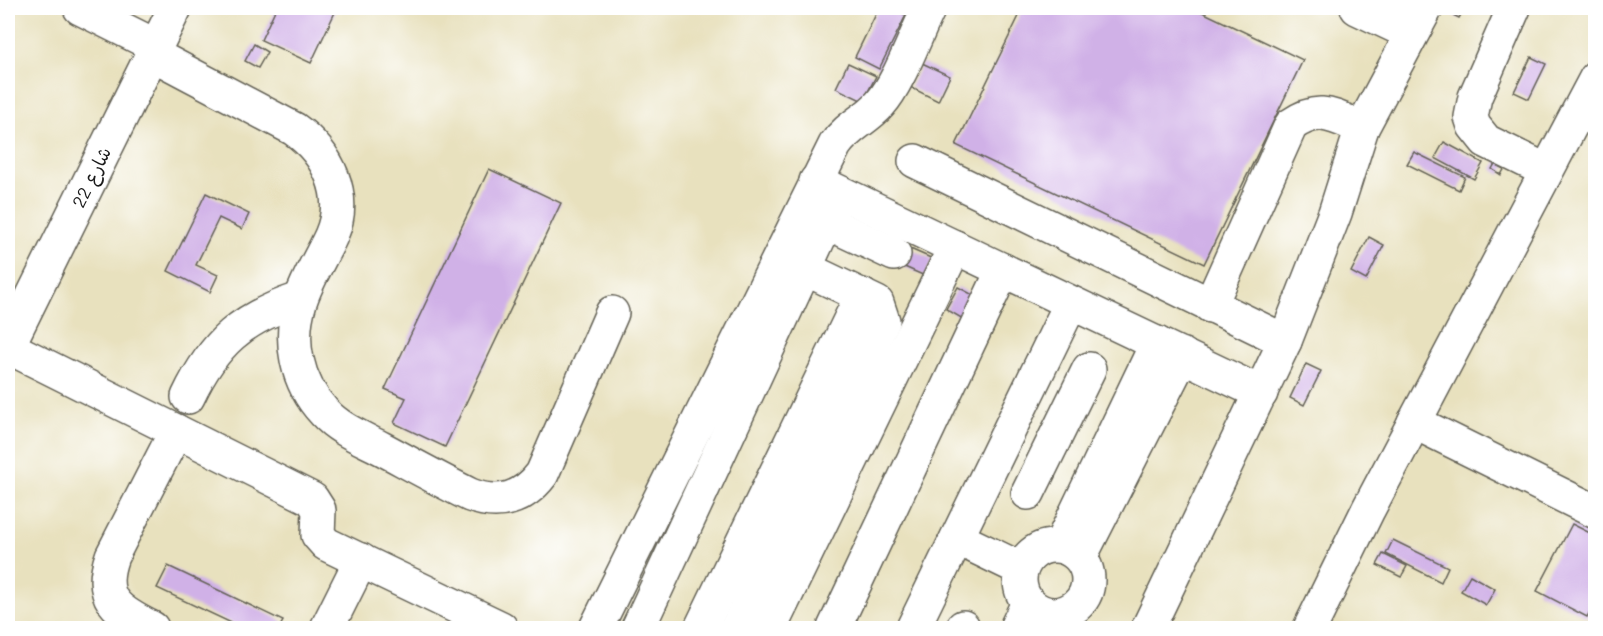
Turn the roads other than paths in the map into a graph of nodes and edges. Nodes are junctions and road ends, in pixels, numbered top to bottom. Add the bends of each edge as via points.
1 (80, 8) edge
2 (175, 8) edge
3 (929, 8) edge
4 (1357, 8) edge
5 (1514, 8) edge
6 (1418, 20) edge
7 (154, 50) junction
8 (1596, 78) edge
9 (1362, 128) junction
10 (915, 161) dead end
11 (1545, 170) junction
12 (827, 199) junction
13 (955, 248) junction
14 (894, 254) dead end
15 (804, 267) junction
16 (1003, 270) junction
17 (862, 295) junction
18 (300, 300) junction
19 (1071, 303) junction
20 (1210, 306) junction
21 (612, 314) dead end
22 (1285, 341) junction
23 (8, 347) edge
24 (1170, 349) junction
25 (1089, 369) dead end
26 (1261, 393) junction
27 (188, 397) dead end
28 (1414, 422) junction
29 (1061, 426) junction
30 (176, 431) junction
31 (1119, 452) junction
32 (1028, 493) dead end
33 (1596, 512) edge
34 (957, 538) junction
35 (1070, 552) junction
36 (361, 561) junction
37 (1021, 569) junction
38 (1022, 616) edge
39 (1056, 621) edge
40 (152, 628) edge
41 (327, 628) edge
42 (501, 628) edge
43 (596, 628) edge
44 (638, 628) edge
45 (701, 628) edge
46 (737, 628) edge
47 (770, 628) edge
48 (834, 628) edge
49 (913, 628) edge
50 (1148, 628) edge
51 (1310, 628) edge

1 - 7 street
2 - 7 street, شارع 22
3 - 12 street via 887,96 843,133
4 - 6 street
5 - 11 street via 1475,98 1471,117 1473,126 1486,141
6 - 9 street
7 - 18 street via 294,129 309,139 329,166 337,200 336,216 332,233
7 - 23 street, شارع 22
8 - 11 street
9 - 20 street via 1327,113 1302,117 1291,125
9 - 22 street via 1335,213
10 - 20 street
11 - 28 street
12 - 13 street
12 - 14 street
12 - 15 street
12 - 43 street
13 - 16 street
13 - 47 street
15 - 17 street
15 - 44 street
16 - 19 street
16 - 48 street
17 - 45 street
17 - 46 street via 877,303 882,311 880,330
18 - 21 street via 294,339 296,359 311,397 324,413 340,426 460,490 490,501 523,494 542,474
18 - 27 street via 243,324 220,344 201,369
19 - 24 street
19 - 34 street
20 - 22 street
22 - 26 street
23 - 30 street
24 - 26 street
24 - 31 street
25 - 29 street
26 - 50 street
28 - 33 street
28 - 51 street
29 - 31 street
29 - 32 street
30 - 36 street via 312,499 319,510 316,528 321,540
30 - 40 street via 106,573 107,590 115,606
31 - 35 street
34 - 37 street
34 - 49 street
35 - 37 street via 1037,550
35 - 39 street via 1086,568 1087,592
36 - 41 street
36 - 42 street
37 - 38 street
38 - 39 street via 1048,614

